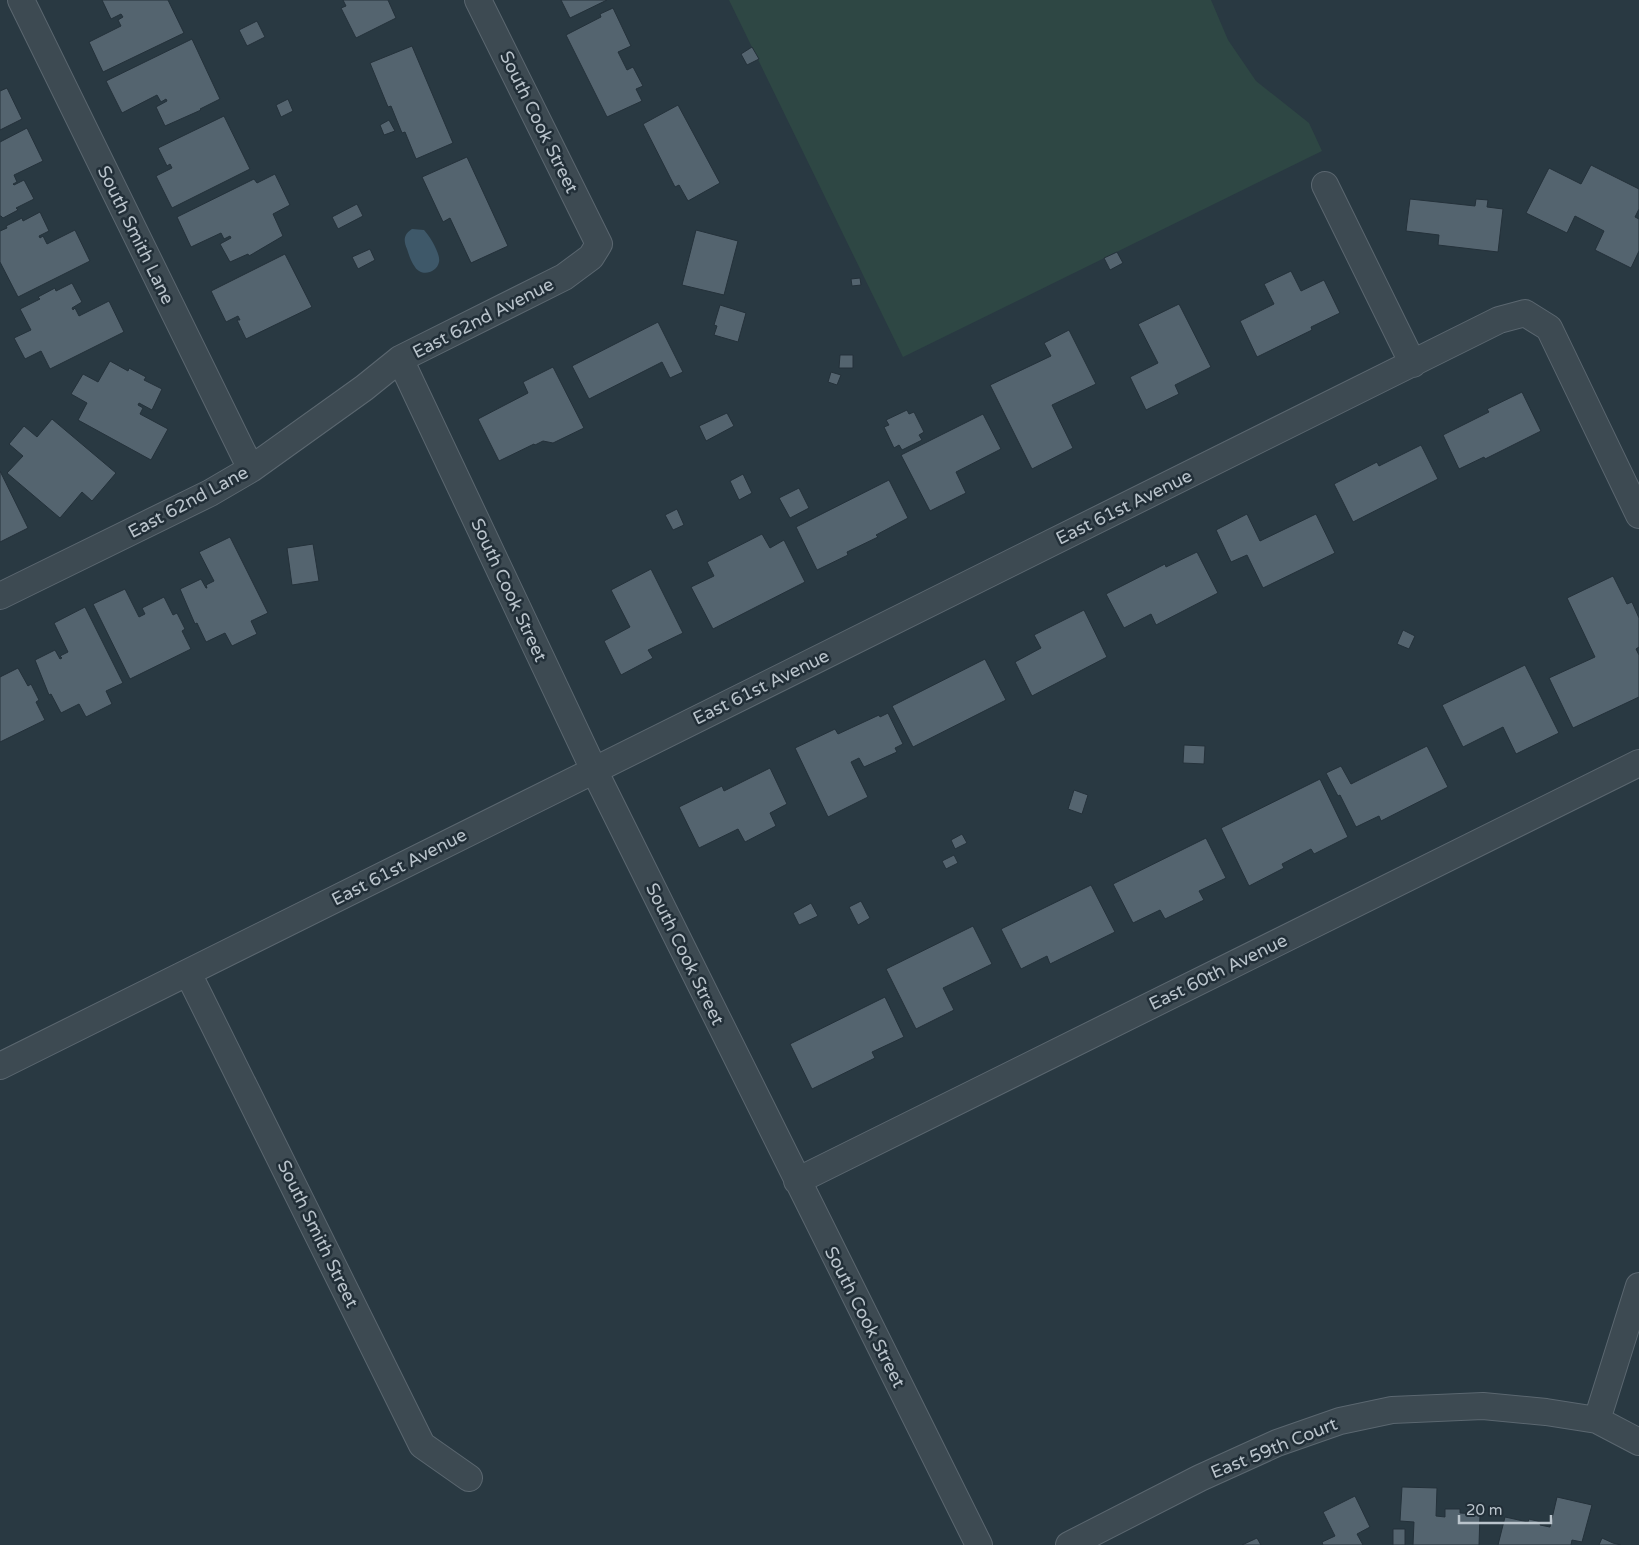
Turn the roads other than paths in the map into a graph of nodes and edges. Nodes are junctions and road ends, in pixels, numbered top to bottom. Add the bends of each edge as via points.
1 (21, 0) edge
2 (478, 0) edge
3 (1325, 185) dead end
4 (599, 244) joint
5 (400, 359) junction
6 (1413, 364) junction
7 (364, 388) joint
8 (251, 469) junction
9 (1639, 515) edge
10 (0, 596) edge
11 (1639, 764) edge
12 (594, 770) junction
13 (188, 973) junction
14 (0, 1066) edge
15 (797, 1181) junction
16 (1639, 1286) edge
17 (1597, 1420) junction
18 (1639, 1442) edge
19 (469, 1478) dead end
20 (979, 1545) edge
21 (1068, 1545) edge

1 - 8 street, South Smith Lane
2 - 4 street, South Cook Street
3 - 6 street
4 - 5 street, East 62nd Avenue via 591,257 564,277
5 - 7 street, East 62nd Avenue
5 - 12 street, South Cook Street
6 - 9 street, East 61st Avenue via 1499,320 1525,313 1549,328
6 - 12 street, East 61st Avenue
7 - 8 street, East 62nd Lane
8 - 10 street, East 62nd Lane via 210,493
11 - 15 street, East 60th Avenue
12 - 13 street, East 61st Avenue
12 - 15 street, South Cook Street
13 - 14 street, East 61st Avenue
13 - 19 street, South Smith Street via 422,1445
15 - 20 street, South Cook Street
16 - 17 street
17 - 18 street, East 59th Court
17 - 21 street, East 59th Court via 1483,1406 1392,1410 1340,1421 1277,1443 1200,1478

